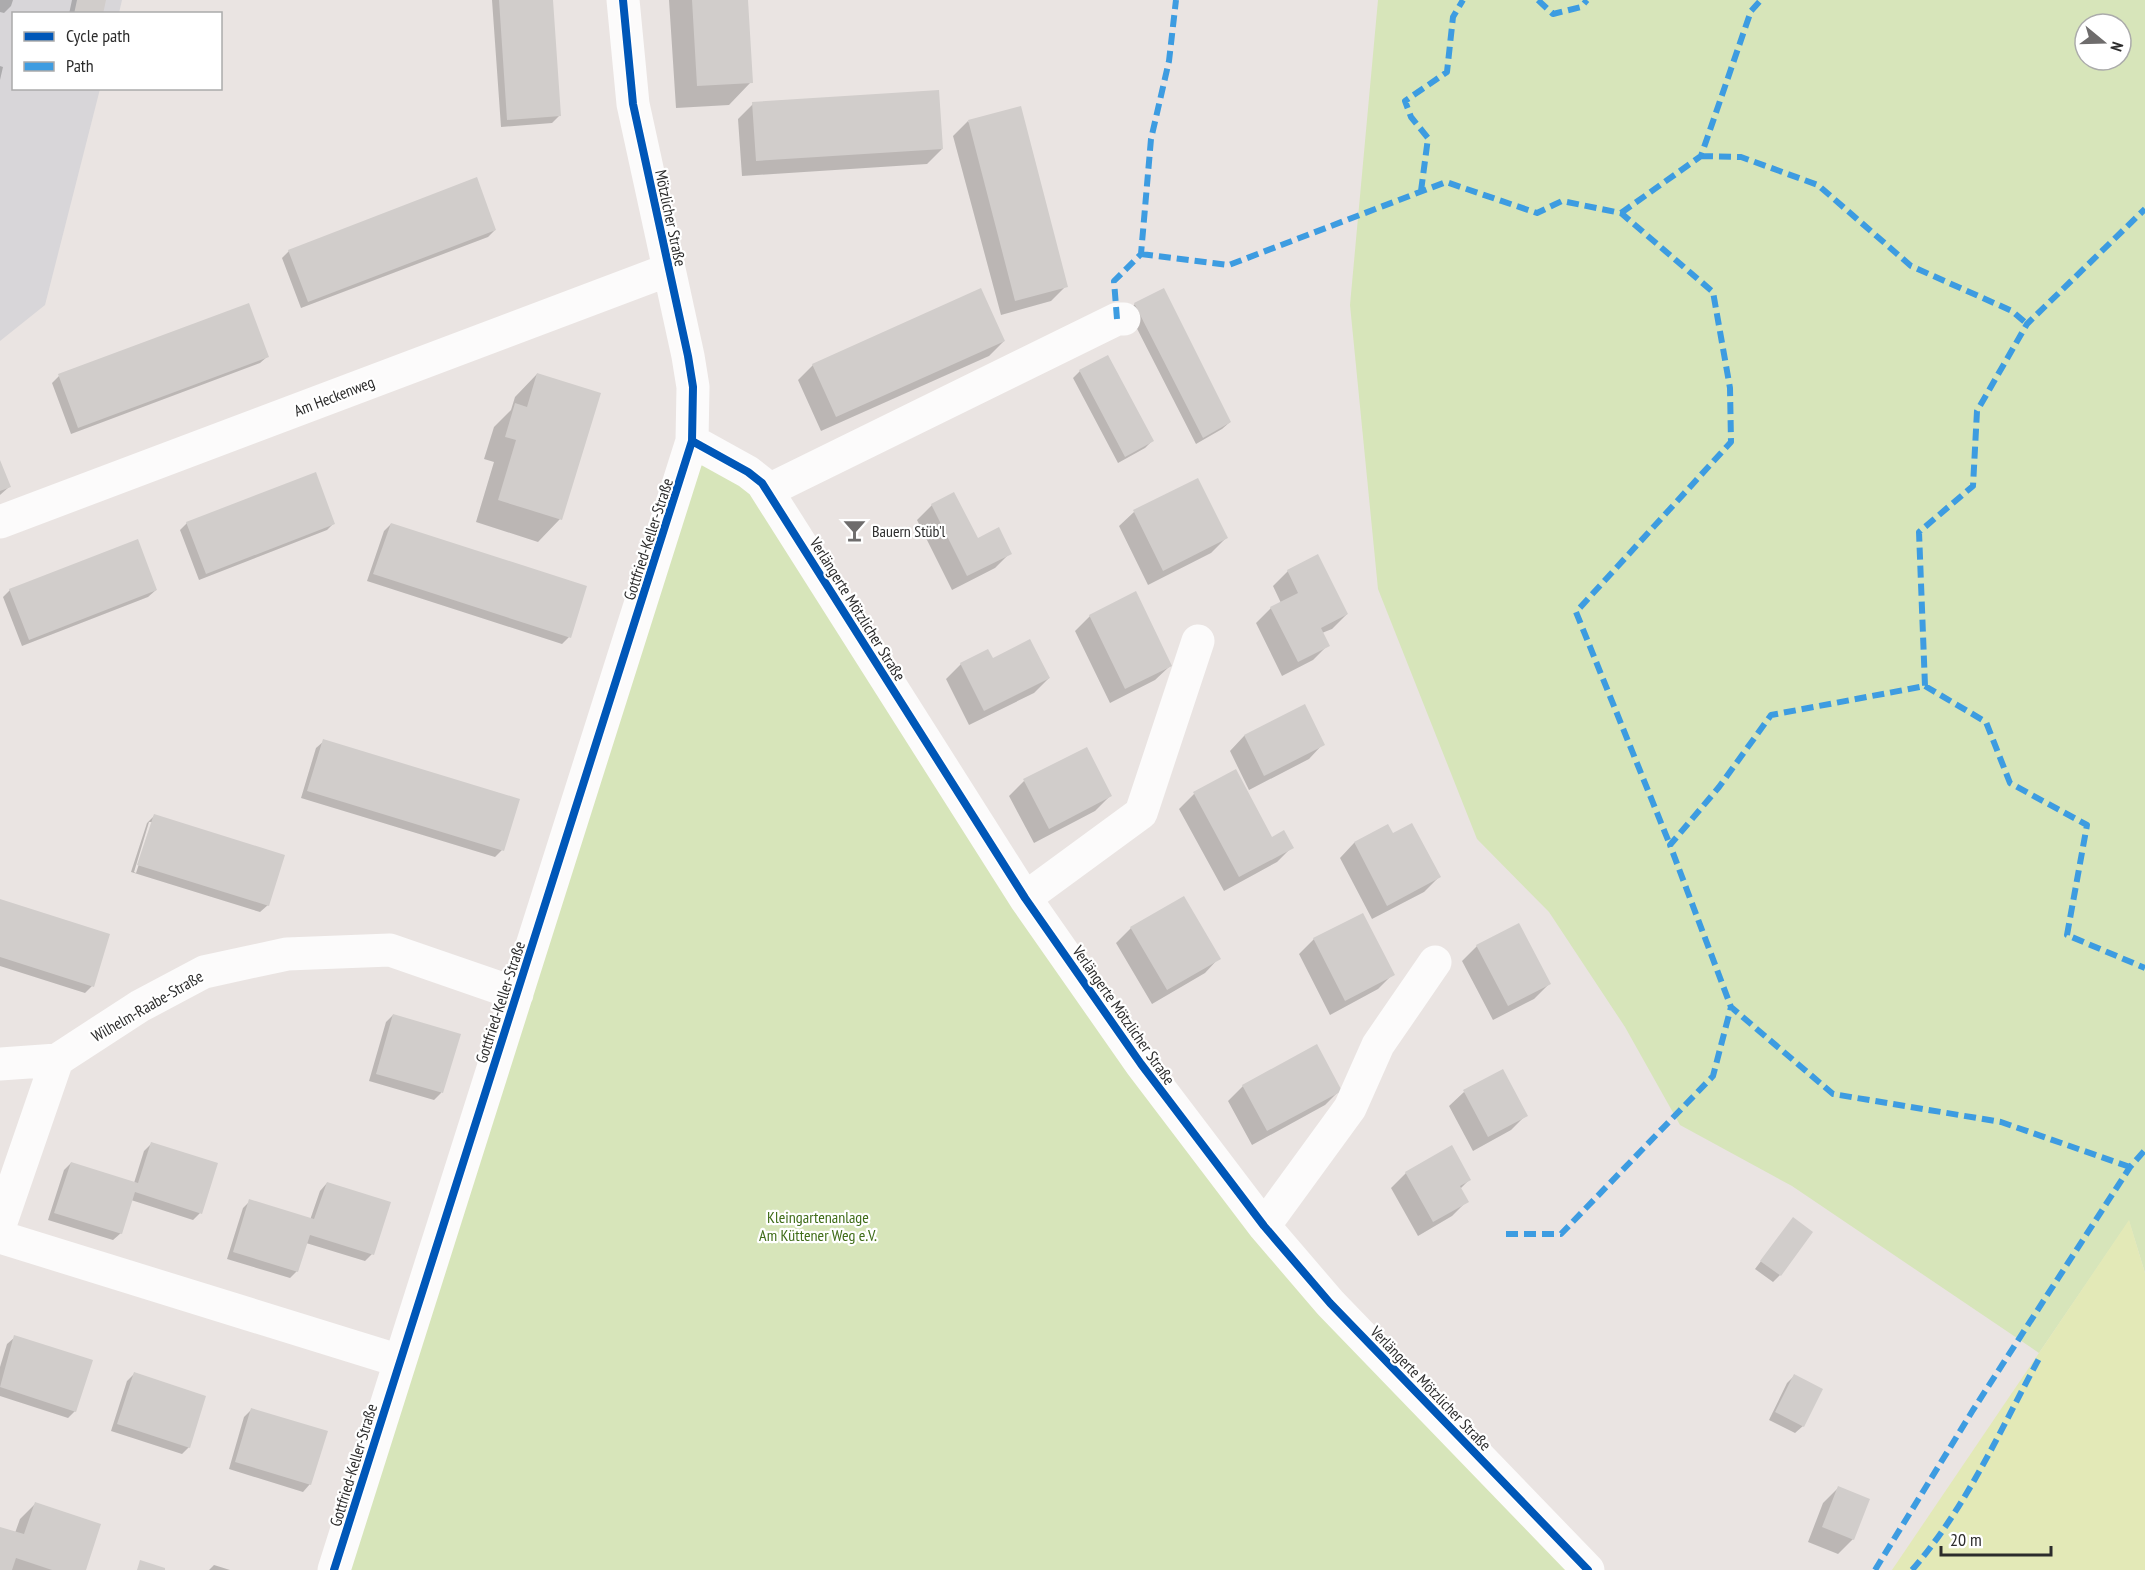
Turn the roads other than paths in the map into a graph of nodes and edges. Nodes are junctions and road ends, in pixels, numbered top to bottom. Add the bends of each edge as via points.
1 (623, 0) edge
2 (668, 270) junction
3 (1124, 319) dead end
4 (692, 441) junction
5 (768, 491) junction
6 (0, 522) edge
7 (1198, 641) dead end
8 (1025, 898) junction
9 (1435, 962) dead end
10 (517, 994) junction
11 (57, 1059) junction
12 (0, 1064) edge
13 (0, 1225) edge
14 (1264, 1226) junction
15 (0, 1237) edge
16 (400, 1360) junction
17 (334, 1570) edge
18 (1588, 1570) edge

1 - 2 street, Mötzlicher Straße via 633,104
2 - 4 street, Mötzlicher Straße via 693,387
2 - 6 street, Am Heckenweg
3 - 5 street
4 - 5 street, Verlängerte Mötzlicher Straße via 748,472
4 - 10 street, Gottfried-Keller-Straße
5 - 8 street, Verlängerte Mötzlicher Straße
7 - 8 street via 1140,813
8 - 14 street, Verlängerte Mötzlicher Straße via 1141,1064
9 - 14 street via 1378,1045 1350,1108
10 - 11 street, Wilhelm-Raabe-Straße via 390,951 287,954 204,972 140,1006
10 - 16 street, Gottfried-Keller-Straße
11 - 12 street
11 - 13 street
14 - 18 street, Verlängerte Mötzlicher Straße via 1330,1303
15 - 16 street
16 - 17 street, Gottfried-Keller-Straße

